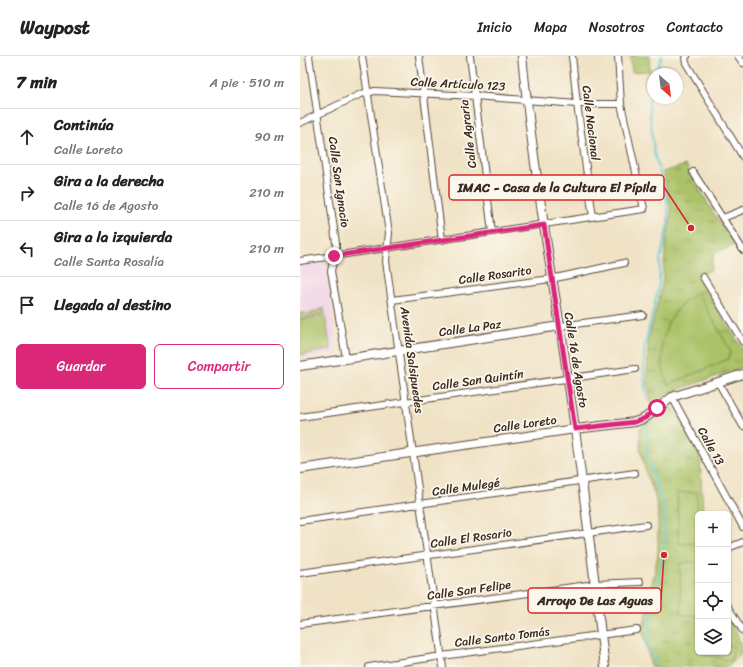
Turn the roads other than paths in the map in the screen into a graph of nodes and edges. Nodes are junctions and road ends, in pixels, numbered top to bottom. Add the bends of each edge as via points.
1 (309, 56) edge
2 (362, 56) edge
3 (419, 56) edge
4 (470, 56) edge
5 (522, 56) edge
6 (572, 56) edge
7 (618, 56) edge
8 (738, 56) edge
9 (686, 57) edge
10 (743, 63) edge
11 (366, 92) junction
12 (423, 92) junction
13 (475, 96) junction
14 (526, 99) junction
15 (577, 104) junction
16 (621, 104) junction
17 (318, 113) junction
18 (300, 123) edge
19 (743, 157) edge
20 (693, 172) dead end
21 (743, 210) edge
22 (593, 217) junction
23 (723, 218) junction
24 (544, 225) junction
25 (492, 232) junction
26 (442, 240) junction
27 (388, 248) junction
28 (743, 250) edge
29 (334, 256) junction
30 (300, 261) edge
31 (624, 263) dead end
32 (703, 277) dead end
33 (551, 279) junction
34 (392, 300) junction
35 (643, 315) dead end
36 (560, 326) junction
37 (743, 342) edge
38 (399, 350) junction
39 (346, 358) junction
40 (300, 366) edge
41 (634, 369) dead end
42 (743, 374) edge
43 (567, 379) junction
44 (718, 382) junction
45 (672, 397) junction
46 (406, 402) junction
47 (300, 417) edge
48 (743, 426) edge
49 (575, 429) junction
50 (414, 452) junction
51 (300, 469) edge
52 (635, 473) dead end
53 (582, 481) junction
54 (420, 504) junction
55 (300, 521) edge
56 (646, 524) dead end
57 (743, 526) edge
58 (589, 532) junction
59 (743, 542) edge
60 (730, 547) edge
61 (427, 555) junction
62 (300, 574) edge
63 (640, 582) dead end
64 (596, 584) junction
65 (434, 606) junction
66 (731, 612) edge
67 (300, 624) edge
68 (637, 630) dead end
69 (743, 631) edge
70 (601, 635) junction
71 (442, 656) junction
72 (369, 667) edge
73 (443, 667) edge
74 (605, 667) edge

1 - 17 street, Calle San Ignacio
2 - 11 street, Avenida Salsipuedes
3 - 12 street
4 - 13 street, Calle Agraria
5 - 14 street, Calle 16 de Agosto
6 - 15 street, Calle Nacional
7 - 16 street
8 - 10 street
9 - 19 street via 688,68
11 - 12 street, Calle Artículo 123
11 - 17 street, Calle Artículo 123
11 - 27 street, Avenida Salsipuedes via 389,233
12 - 13 street, Calle Artículo 123
12 - 26 street
13 - 14 street, Calle Artículo 123
13 - 25 street, Calle Agraria
14 - 15 street, Calle Artículo 123
14 - 24 street, Calle 16 de Agosto
15 - 16 street, Calle Artículo 123
15 - 22 street, Calle Nacional
16 - 22 street via 644,209
17 - 18 street, Calle Artículo 123
17 - 29 street, Calle San Ignacio via 336,243
20 - 23 street
21 - 23 street
22 - 24 street
23 - 28 street
24 - 25 street
24 - 33 street, Calle 16 de Agosto
25 - 26 street
26 - 27 street
27 - 29 street
27 - 34 street, Avenida Salsipuedes via 386,261
29 - 30 street
29 - 39 street, Calle San Ignacio via 331,271
31 - 33 street, Calle Rosarito
32 - 37 street
33 - 34 street, Calle Rosarito
33 - 36 street, Calle 16 de Agosto
34 - 38 street, Avenida Salsipuedes
35 - 36 street, Calle La Paz
36 - 38 street, Calle La Paz
36 - 43 street, Calle 16 de Agosto
38 - 39 street, Calle La Paz
38 - 46 street, Avenida Salsipuedes
39 - 40 street, Calle La Paz
41 - 43 street, Calle San Quintín
42 - 44 street, Calle Loreto
43 - 46 street, Calle San Quintín
43 - 49 street, Calle 16 de Agosto
44 - 45 street, Calle Loreto
44 - 48 street
45 - 49 street, Calle Loreto via 641,420
45 - 57 street, Calle 13
46 - 47 street, Calle San Quintín
46 - 50 street, Avenida Salsipuedes
49 - 50 street, Calle Loreto
49 - 53 street, Calle 16 de Agosto
50 - 51 street, Calle Loreto
50 - 54 street, Avenida Salsipuedes
52 - 53 street, Calle Mulegé
53 - 54 street, Calle Mulegé
53 - 58 street, Calle 16 de Agosto
54 - 55 street, Calle Mulegé
54 - 61 street, Avenida Salsipuedes
56 - 58 street, Calle El Rosario
58 - 61 street, Calle El Rosario
58 - 64 street, Calle 16 de Agosto
59 - 60 street
61 - 62 street, Calle El Rosario
61 - 65 street, Avenida Salsipuedes
63 - 64 street, Calle San Felipe
64 - 65 street, Calle San Felipe
64 - 70 street, Calle 16 de Agosto
65 - 67 street, Calle San Felipe
65 - 71 street, Avenida Salsipuedes
66 - 69 street
68 - 70 street, Calle Santo Tomás
70 - 71 street, Calle Santo Tomás
70 - 74 street, Calle 16 de Agosto
71 - 72 street, Calle Santo Tomás
71 - 73 street, Avenida Salsipuedes

